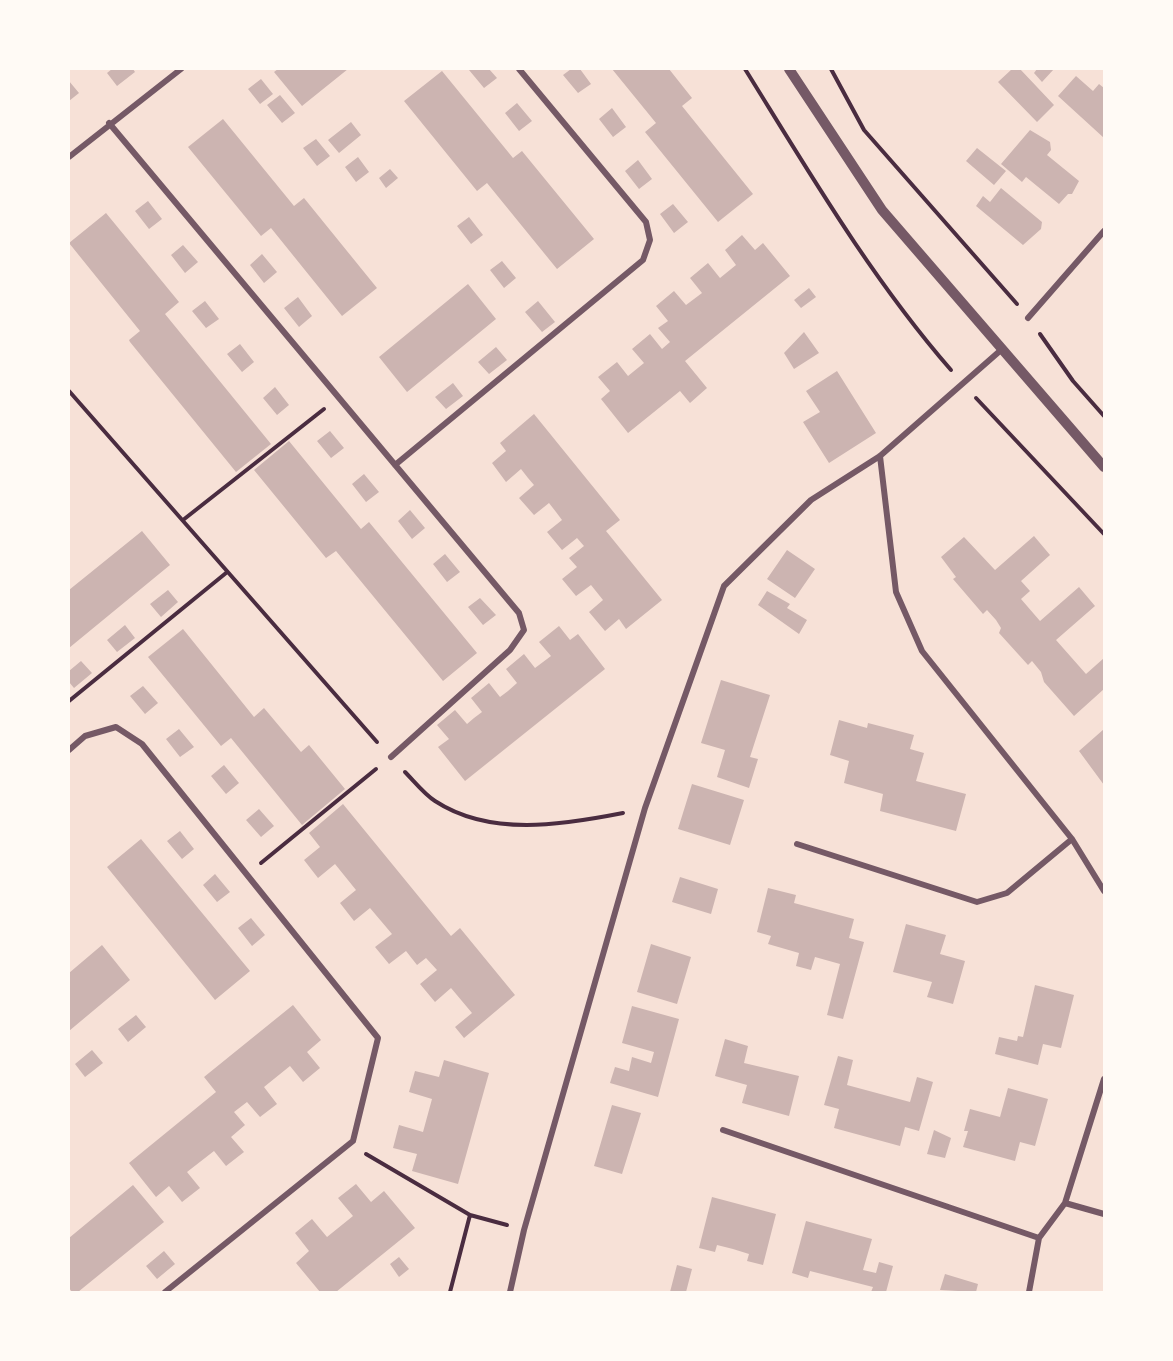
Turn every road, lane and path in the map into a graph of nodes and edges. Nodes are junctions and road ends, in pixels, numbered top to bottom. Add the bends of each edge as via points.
1 (181, 69) edge
2 (519, 69) edge
3 (745, 69) edge
4 (789, 69) edge
5 (831, 69) edge
6 (109, 123) junction
7 (69, 157) edge
8 (1104, 231) edge
9 (1028, 318) junction
10 (1001, 350) junction
11 (964, 385) junction
12 (69, 391) edge
13 (338, 398) junction
14 (1104, 416) edge
15 (880, 456) junction
16 (395, 465) junction
17 (1104, 467) edge
18 (183, 520) junction
19 (1104, 534) edge
20 (226, 573) junction
21 (69, 701) edge
22 (69, 750) edge
23 (390, 757) junction
24 (645, 808) junction
25 (1072, 839) junction
26 (797, 844) dead end
27 (247, 875) junction
28 (1104, 891) edge
29 (1104, 1079) edge
30 (723, 1130) dead end
31 (353, 1140) junction
32 (1065, 1203) junction
33 (1104, 1214) edge
34 (470, 1215) junction
35 (524, 1230) junction
36 (1039, 1238) junction
37 (165, 1292) edge
38 (450, 1292) edge
39 (510, 1292) edge
40 (1029, 1292) edge

1 - 6 street
2 - 16 street via 646,222 650,240 643,260
3 - 11 path via 839,222 917,331
4 - 10 street via 882,210
5 - 9 path via 864,130
6 - 7 street
6 - 13 street
8 - 9 street
9 - 14 path via 1073,381
10 - 11 street
10 - 17 street
11 - 15 street
11 - 19 path
12 - 18 path
13 - 16 street
13 - 18 path
15 - 24 street via 811,500 724,586
15 - 25 street via 896,591 922,651
16 - 23 street via 519,613 524,630 510,650
18 - 20 path
20 - 21 path
20 - 23 path
22 - 27 street via 86,736 116,727 142,744
23 - 24 path via 434,801 487,823 570,823
23 - 27 path
24 - 35 street
25 - 26 street via 1007,893 977,902
25 - 28 street
27 - 31 street via 378,1038
29 - 32 street
30 - 36 street
31 - 34 path via 371,1158
31 - 37 street
32 - 33 street
32 - 36 street
34 - 35 path
34 - 38 path
35 - 39 street
36 - 40 street

